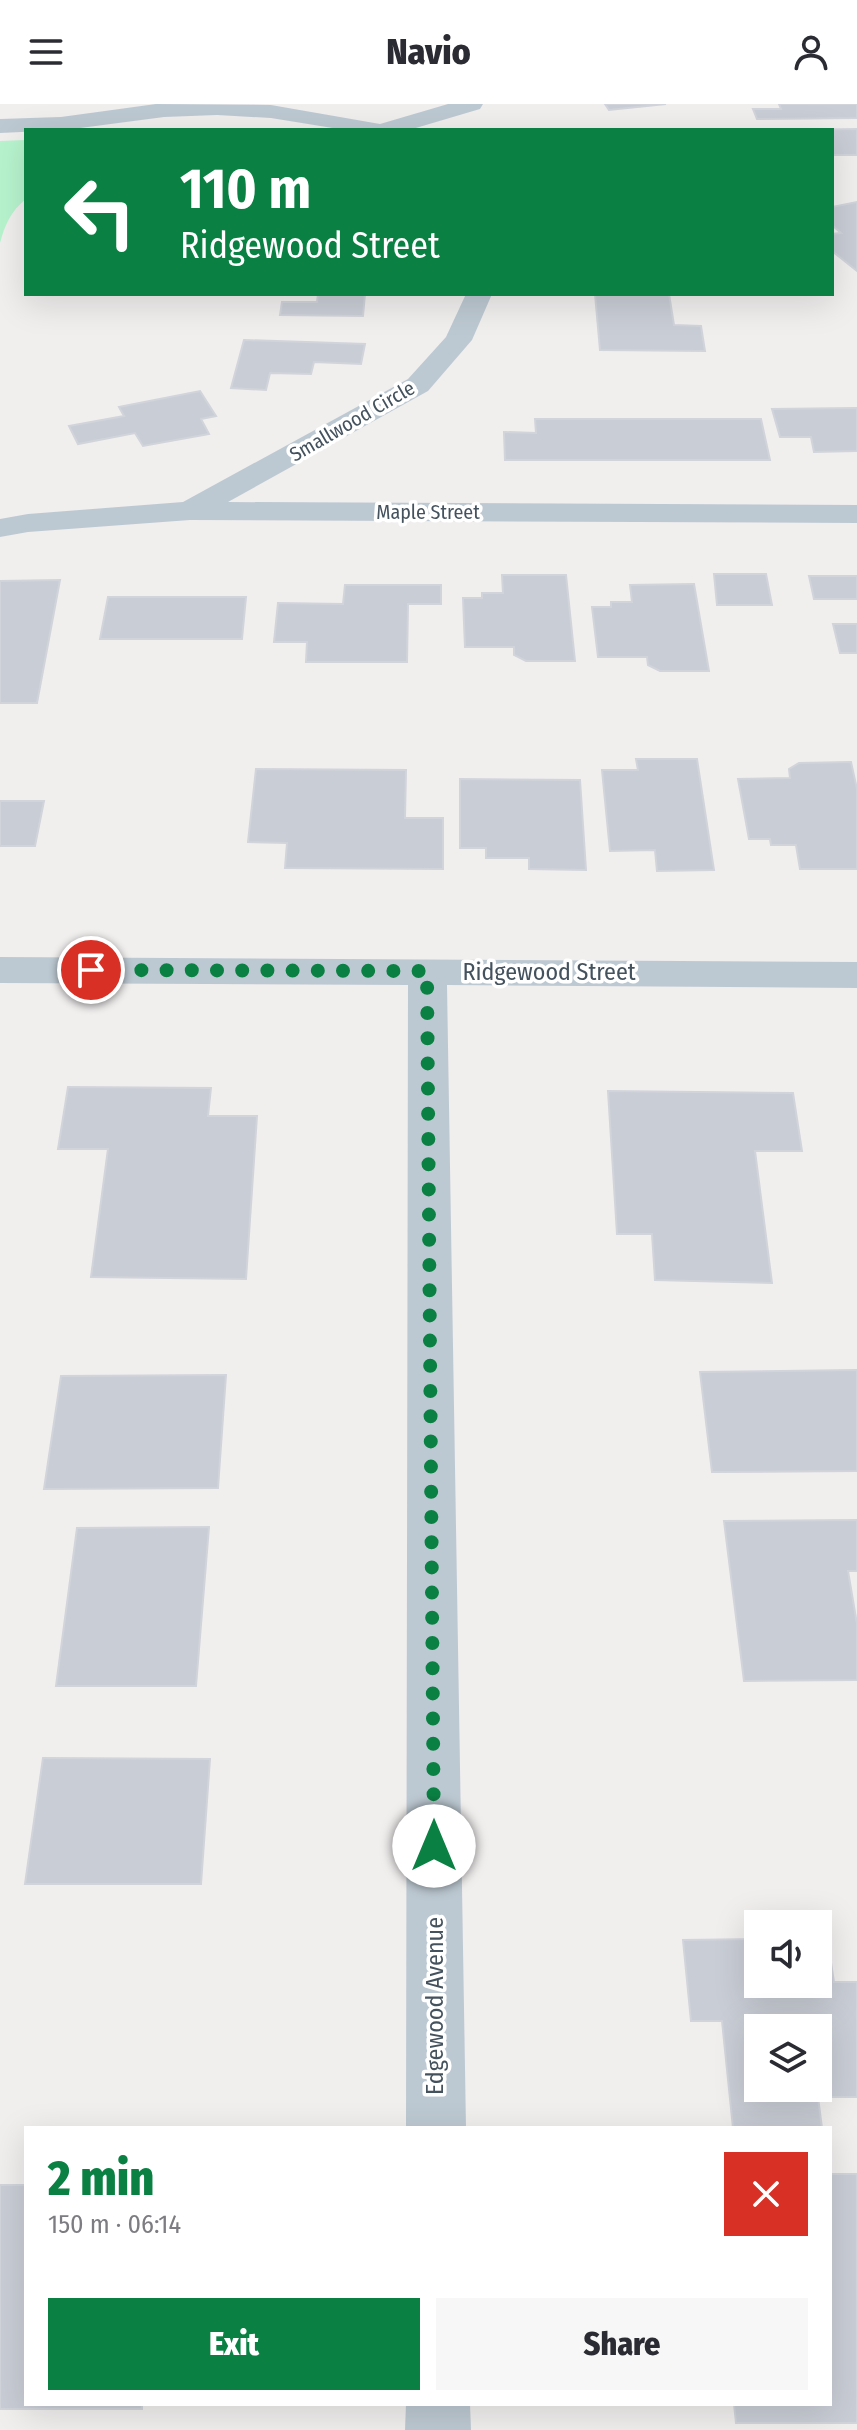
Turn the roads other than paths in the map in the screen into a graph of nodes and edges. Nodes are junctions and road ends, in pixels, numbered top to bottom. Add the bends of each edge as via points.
1 (472, 104) edge
2 (88, 111) edge
3 (0, 126) edge
4 (365, 128) edge
5 (391, 128) edge
6 (478, 296) edge
7 (190, 511) junction
8 (857, 514) edge
9 (0, 528) edge
10 (0, 970) edge
11 (427, 971) junction
12 (857, 975) edge
13 (436, 2126) edge
14 (438, 2406) edge
15 (438, 2430) edge

1 - 5 street
2 - 3 street
2 - 4 street via 276,111
6 - 7 street, Smallwood Circle via 458,340 418,385
7 - 8 street, Maple Street
7 - 9 street, Maple Street
10 - 11 street, Ridgewood Street
11 - 12 street, Ridgewood Street
11 - 13 street, Edgewood Avenue
14 - 15 street

